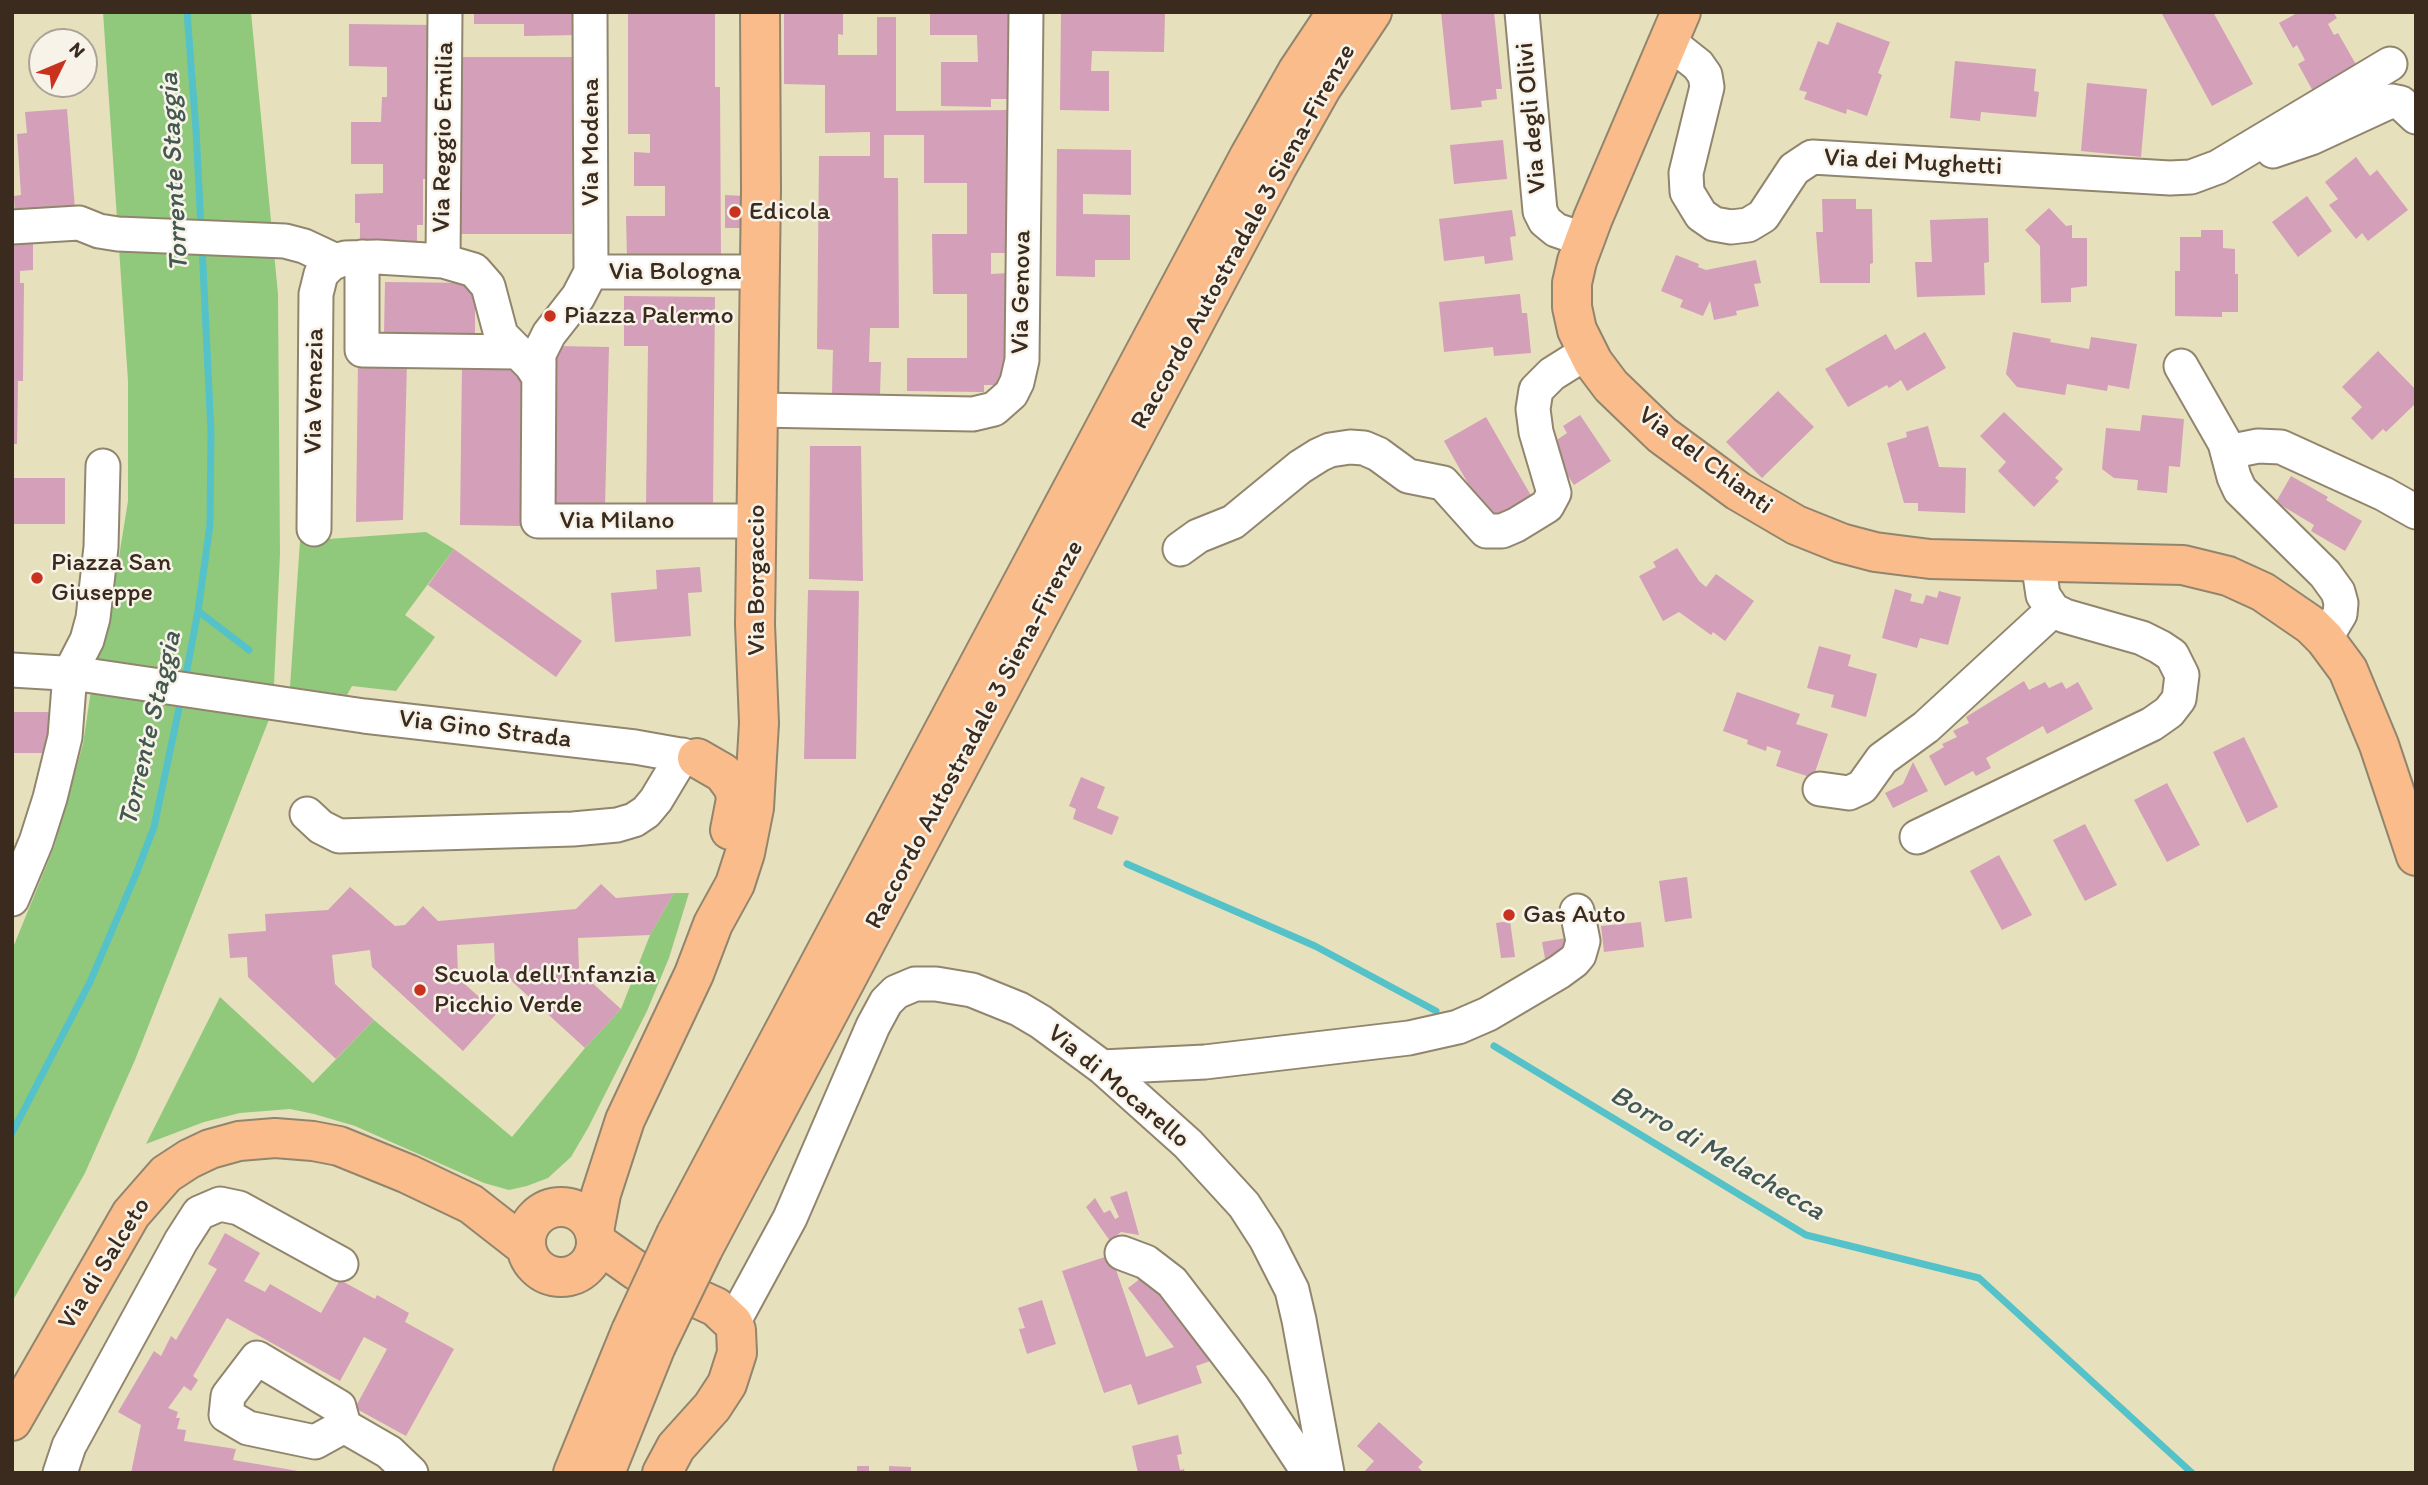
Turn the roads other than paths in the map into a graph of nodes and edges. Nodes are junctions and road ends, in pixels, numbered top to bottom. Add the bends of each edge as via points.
1 (445, 12) edge
2 (590, 12) edge
3 (760, 12) edge
4 (1026, 12) edge
5 (1337, 12) edge
6 (1372, 12) edge
7 (1522, 12) edge
8 (1675, 27) edge
9 (2390, 64) dead end
10 (2416, 117) edge
11 (2227, 162) junction
12 (12, 227) edge
13 (1585, 240) junction
14 (349, 259) junction
15 (443, 261) junction
16 (591, 272) junction
17 (760, 272) junction
18 (516, 352) junction
19 (1587, 352) junction
20 (2181, 366) dead end
21 (538, 376) junction
22 (758, 410) junction
23 (2228, 452) junction
24 (103, 466) dead end
25 (2416, 512) edge
26 (756, 521) junction
27 (314, 529) dead end
28 (1180, 549) dead end
29 (2038, 561) junction
30 (2053, 610) junction
31 (755, 624) junction
32 (2325, 639) junction
33 (12, 670) edge
34 (82, 675) junction
35 (690, 756) junction
36 (1820, 789) dead end
37 (307, 814) dead end
38 (1917, 837) dead end
39 (2416, 856) edge
40 (12, 899) edge
41 (1577, 911) dead end
42 (712, 925) junction
43 (1102, 1067) junction
44 (625, 1120) junction
45 (471, 1205) junction
46 (547, 1209) junction
47 (689, 1242) junction
48 (593, 1245) junction
49 (526, 1247) junction
50 (1122, 1253) dead end
51 (341, 1264) dead end
52 (733, 1323) junction
53 (643, 1338) junction
54 (12, 1421) edge
55 (344, 1426) dead end
56 (60, 1473) edge
57 (411, 1473) edge
58 (573, 1473) edge
59 (605, 1473) edge
60 (662, 1473) edge
61 (1309, 1473) edge
62 (1327, 1473) edge

1 - 15 street, Via Reggio Emilia
2 - 16 street, Via Modena
3 - 17 main road, Via Borgaccio
4 - 22 street, Via Genova via 1022,360 1011,394 994,409 973,414
5 - 47 main road, Raccordo Autostradale 3 Siena-Firenze via 1244,167
6 - 47 main road, Raccordo Autostradale 3 Siena-Firenze via 1277,167
7 - 13 street, Via degli Olivi via 1541,211 1556,230
8 - 11 street, Via dei Mughetti via 1707,87 1686,173 1687,192 1701,215 1726,227 1748,225 1763,216 1794,169 1812,157 2181,178
8 - 13 main road, Via del Chianti
9 - 11 street, Via dei Mughetti
10 - 11 street, Via dei Mughetti via 2401,103 2391,101 2296,144
12 - 14 street via 79,223 118,234 277,240
13 - 19 main road, Via del Chianti via 1571,295 1577,330
14 - 15 street
14 - 18 street via 362,350
14 - 27 street, Via Venezia via 321,274 316,294
15 - 18 street via 474,270 484,279 498,329
16 - 17 street, Via Bologna
16 - 21 street via 546,340 539,354
17 - 22 main road, Via Borgaccio
18 - 21 street
19 - 28 street via 1536,390 1532,409 1536,432 1554,493 1547,506 1516,525 1486,531 1443,483 1408,476 1378,454 1350,447 1319,455 1233,522
19 - 29 main road, Via del Chianti via 1617,392 1662,435 1738,491 1796,526 1853,547 1899,556
20 - 23 street
21 - 26 street, Via Milano via 538,521
22 - 26 main road, Via Borgaccio
23 - 25 street via 2281,447
23 - 32 street via 2240,490 2338,592 2340,614
24 - 34 street via 100,568
26 - 31 main road, Via Borgaccio
29 - 30 street via 2043,595
29 - 32 main road, Via del Chianti via 2156,563 2211,570 2281,602
30 - 36 street via 1926,727 1882,759 1862,787 1849,793
30 - 38 street via 2166,650 2182,675 2179,699 2152,724
31 - 35 main road via 742,733 727,750 712,756
31 - 42 main road, Via Borgaccio via 759,745 751,824 735,884
32 - 39 main road, Via del Chianti via 2359,693
33 - 34 street, Via Gino Strada
34 - 35 street, Via Gino Strada via 384,719
34 - 40 street via 43,821
35 - 37 street via 646,812 617,825 339,836
35 - 42 main road via 723,773 736,793
41 - 43 street via 1583,941 1574,961 1488,1014 1458,1027 1409,1038 1205,1062
42 - 44 main road, Via Borgaccio
43 - 52 street, Via di Mocarello via 1041,1022 985,994 925,983 896,992 873,1026 790,1218
43 - 62 street, Via di Mocarello via 1222,1179 1277,1258 1296,1305
44 - 46 main road, Via Borgaccio
44 - 48 main road, Via Borgaccio via 600,1194
45 - 46 main road, Via di Salceto
45 - 49 main road, Via di Salceto
45 - 54 main road, Via di Salceto via 389,1165 327,1143 257,1139 200,1153 166,1174 131,1214
46 - 48 main road via 563,1206 583,1214
46 - 49 main road via 528,1227
47 - 53 main road, Raccordo Autostradale 3 Siena-Firenze, bridge
48 - 49 main road via 577,1273 555,1277 536,1267
48 - 52 main road via 707,1303
50 - 61 street via 1146,1262 1172,1282 1253,1388
51 - 56 street via 239,1208 220,1204 199,1213 69,1446
52 - 60 main road via 737,1353 727,1384 676,1447
53 - 58 main road, Raccordo Autostradale 3 Siena-Firenze
53 - 59 main road, Raccordo Autostradale 3 Siena-Firenze
55 - 57 street via 389,1452

